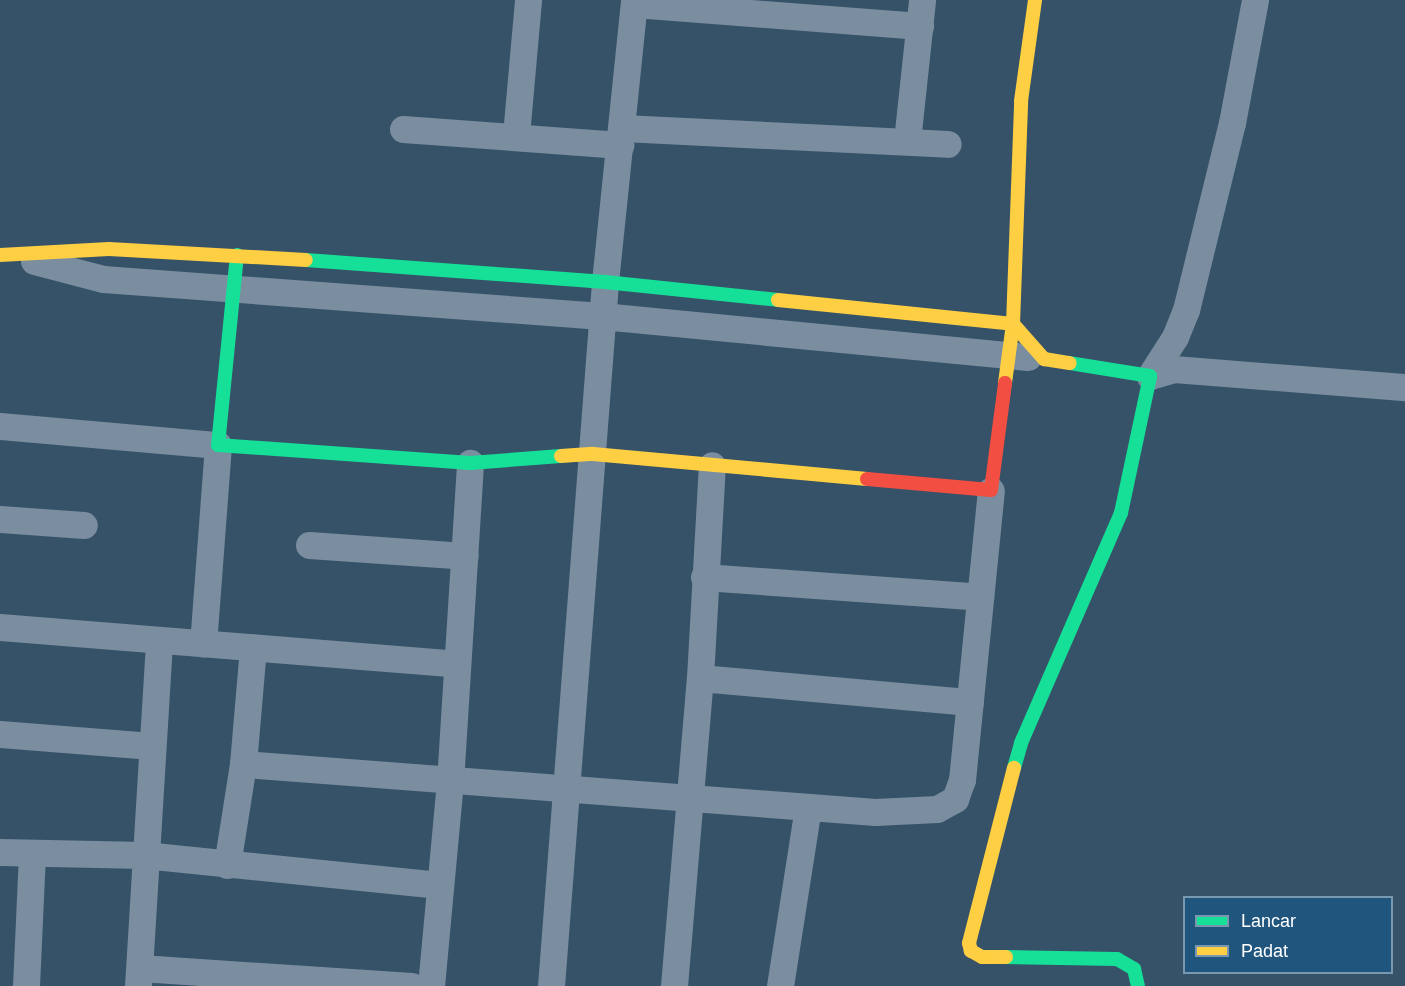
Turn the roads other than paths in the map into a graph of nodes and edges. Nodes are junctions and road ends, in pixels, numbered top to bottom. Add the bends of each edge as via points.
1 (528, 0) edge
2 (1035, 0) edge
3 (1255, 0) edge
4 (634, 2) edge
5 (921, 13) edge
6 (403, 129) dead end
7 (516, 135) junction
8 (621, 136) junction
9 (907, 141) junction
10 (948, 144) dead end
11 (9, 255) edge
12 (237, 255) junction
13 (605, 282) junction
14 (233, 288) junction
15 (603, 316) junction
16 (1013, 324) junction
17 (1009, 355) junction
18 (1044, 359) junction
19 (1150, 376) junction
20 (1405, 387) edge
21 (0, 426) edge
22 (218, 445) junction
23 (593, 454) junction
24 (470, 463) junction
25 (712, 465) junction
26 (991, 489) junction
27 (0, 519) edge
28 (84, 525) dead end
29 (309, 545) dead end
30 (465, 556) junction
31 (704, 577) junction
32 (980, 597) junction
33 (0, 627) edge
34 (159, 643) junction
35 (203, 643) junction
36 (253, 647) junction
37 (456, 664) junction
38 (700, 678) junction
39 (970, 702) junction
40 (0, 734) edge
41 (152, 746) junction
42 (243, 764) junction
43 (450, 782) junction
44 (564, 791) junction
45 (690, 798) junction
46 (808, 807) junction
47 (0, 852) edge
48 (32, 853) junction
49 (144, 855) junction
50 (227, 865) junction
51 (439, 885) junction
52 (139, 977) edge
53 (26, 986) edge
54 (411, 986) edge
55 (430, 986) edge
56 (551, 986) edge
57 (674, 986) edge
58 (780, 986) edge
59 (1138, 986) edge

1 - 7 street
2 - 16 street via 1021,100
3 - 19 street via 1232,123 1186,310 1175,337
4 - 5 street
4 - 8 street
5 - 9 street
6 - 7 street
7 - 8 street
8 - 9 street
8 - 13 street
9 - 10 street
11 - 12 street via 109,249
11 - 14 street via 103,279
12 - 13 street
12 - 14 street
13 - 15 street
13 - 16 street
14 - 15 street
14 - 22 street
15 - 17 street
15 - 23 street
16 - 17 street
16 - 18 street
17 - 18 street
17 - 26 street
18 - 19 street
19 - 20 street via 1174,369
19 - 59 street via 1121,513 1021,743 969,943 971,951 982,957 1117,959 1134,969
21 - 22 street
22 - 24 street
22 - 35 street
23 - 24 street
23 - 25 street
23 - 44 street
24 - 30 street
25 - 26 street
25 - 31 street
26 - 32 street
27 - 28 street
29 - 30 street
30 - 37 street
31 - 32 street
31 - 38 street
32 - 39 street
33 - 34 street
34 - 35 street
34 - 41 street
35 - 36 street
36 - 37 street
36 - 42 street
37 - 43 street
38 - 39 street
38 - 45 street
39 - 46 street via 960,791 947,806 875,812
40 - 41 street
41 - 49 street
42 - 43 street
42 - 50 street
43 - 44 street
43 - 51 street
44 - 45 street
44 - 56 street
45 - 46 street
45 - 57 street
46 - 58 street
47 - 48 street
48 - 49 street
48 - 53 street
49 - 50 street
49 - 52 street
50 - 51 street
51 - 55 street
52 - 54 street

